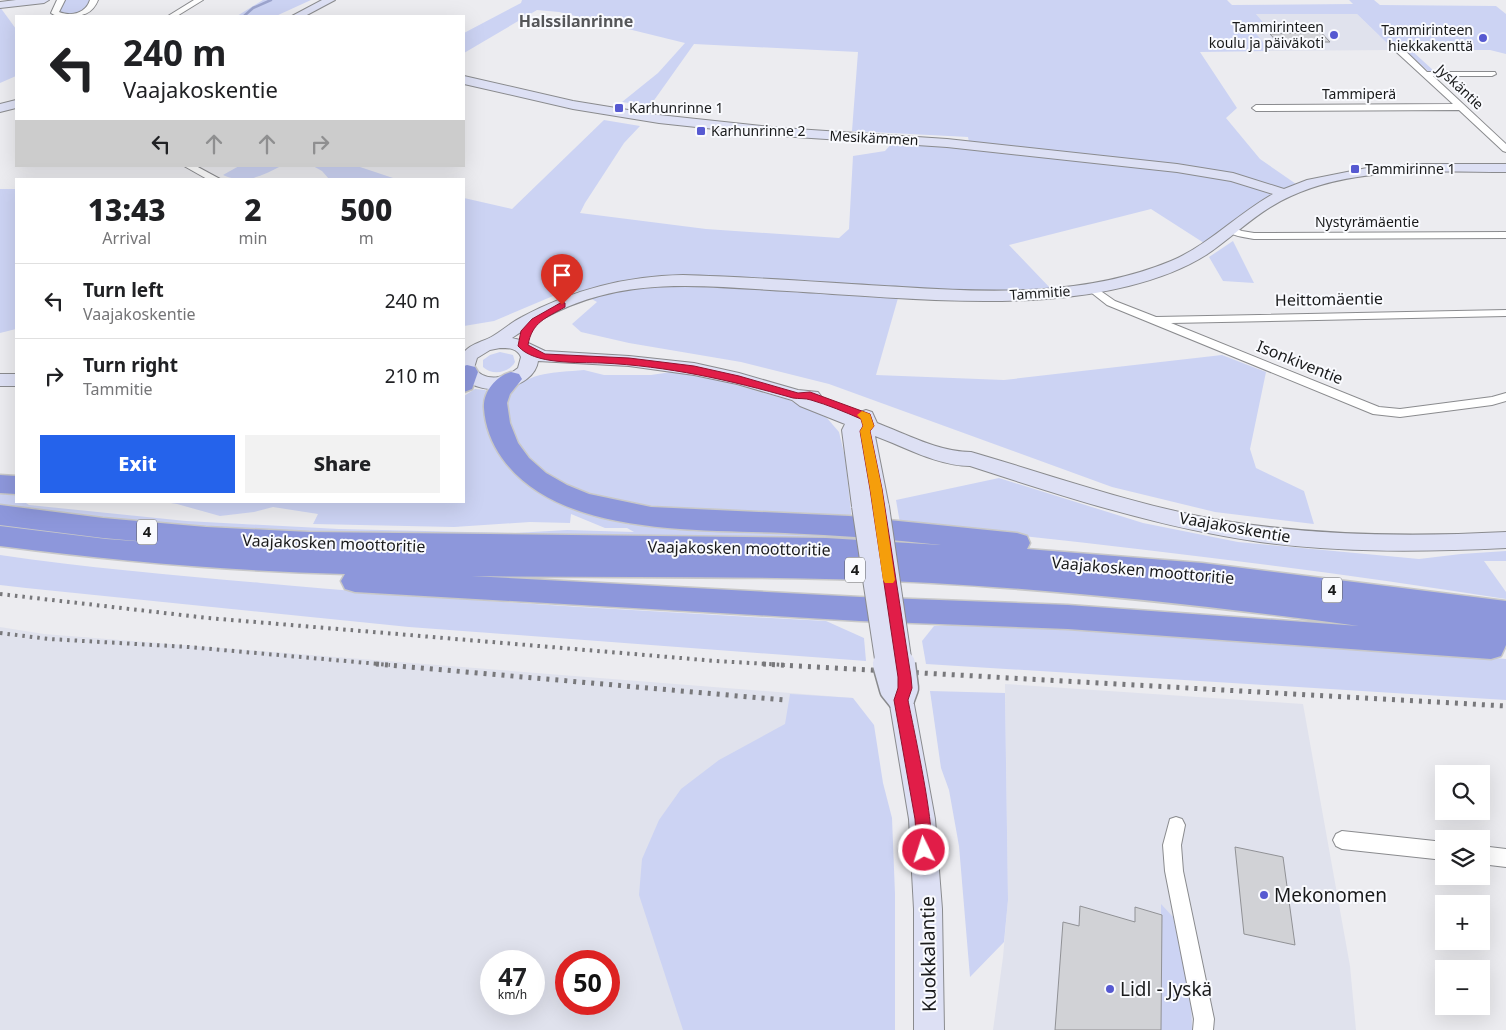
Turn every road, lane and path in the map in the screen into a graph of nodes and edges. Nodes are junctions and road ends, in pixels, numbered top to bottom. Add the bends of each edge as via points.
1 (44, 0) edge
2 (61, 0) edge
3 (94, 0) edge
4 (199, 0) edge
5 (330, 0) edge
6 (0, 5) edge
7 (65, 15) edge
8 (75, 15) edge
9 (174, 15) edge
10 (299, 15) edge
11 (1394, 45) dead end
12 (1425, 74) junction
13 (1492, 74) dead end
14 (465, 80) edge
15 (15, 104) edge
16 (1461, 107) junction
17 (0, 108) edge
18 (1256, 108) dead end
19 (1506, 149) edge
20 (190, 167) edge
21 (1506, 168) edge
22 (213, 178) edge
23 (1285, 194) junction
24 (1229, 229) junction
25 (1506, 235) edge
26 (1092, 288) junction
27 (551, 310) junction
28 (1506, 313) edge
29 (1153, 320) junction
30 (488, 345) junction
31 (524, 347) junction
32 (579, 359) junction
33 (465, 368) edge
34 (514, 378) junction
35 (0, 380) edge
36 (15, 380) edge
37 (1506, 397) edge
38 (863, 421) junction
39 (0, 484) edge
40 (15, 485) edge
41 (0, 515) edge
42 (0, 536) edge
43 (1506, 540) edge
44 (201, 558) junction
45 (1158, 569) junction
46 (886, 610) junction
47 (1506, 613) edge
48 (1506, 633) edge
49 (1506, 648) edge
50 (1176, 825) dead end
51 (1342, 840) dead end
52 (1435, 850) edge
53 (1490, 856) edge
54 (1506, 858) edge
55 (929, 1030) edge
56 (1203, 1030) edge

1 - 6 street
2 - 7 street via 56,13
3 - 8 street via 86,13
4 - 9 street
5 - 10 street
11 - 12 street, Jyskäntie
12 - 13 street
12 - 16 street, Jyskäntie
14 - 23 street, Mesikämmen via 573,105 658,119 782,132 947,143 1177,168 1225,176
15 - 17 street
16 - 18 street, Tammiperä
16 - 19 street, Jyskäntie
20 - 22 street
21 - 23 street, Tammitie via 1368,172 1339,176
23 - 24 street, Tammitie
24 - 25 street, Nystyrämäentie via 1254,236
24 - 26 street, Tammitie via 1200,252 1158,271
26 - 27 street, Tammitie via 1033,294 972,295 698,280 663,281 614,287
26 - 29 street, Isonkiventie via 1111,303
27 - 30 street, Tammitie via 529,319
27 - 31 street, Tammitie via 526,331
28 - 29 street, Heittomäentie
29 - 37 street, Isonkiventie via 1377,411 1400,413
30 - 31 street via 508,342
30 - 33 street via 469,355
31 - 32 street, Vaajakoskentie via 539,356
31 - 34 street via 530,362 528,368
32 - 34 street, Vaajakoskentie
32 - 38 street, Vaajakoskentie via 629,361 739,379 798,396 806,402
33 - 34 street via 477,380 485,382
34 - 45 highway via 501,388 495,409 507,448 535,478 583,502 651,517 849,526 937,534 1073,551
35 - 36 street
38 - 43 street, Vaajakoskentie via 938,453 971,459 1173,517 1253,532 1403,544
38 - 46 street, Kuokkalantie, bridge via 851,430 870,506
39 - 40 highway
41 - 45 highway, Vaajakosken moottoritie / 4 via 171,534 294,543 828,548
42 - 44 highway, Vaajakosken moottoritie / 4
44 - 46 highway via 238,569 282,575 426,586
44 - 48 highway, Vaajakosken moottoritie / 4 via 339,564 690,566 924,572 1193,594
45 - 47 highway, Vaajakosken moottoritie / 4
46 - 49 highway via 1068,617
46 - 55 street, Kuokkalantie, bridge via 888,676 901,700 922,819 928,909
50 - 56 street via 1172,845 1174,871 1204,1019
51 - 52 street
53 - 54 street

